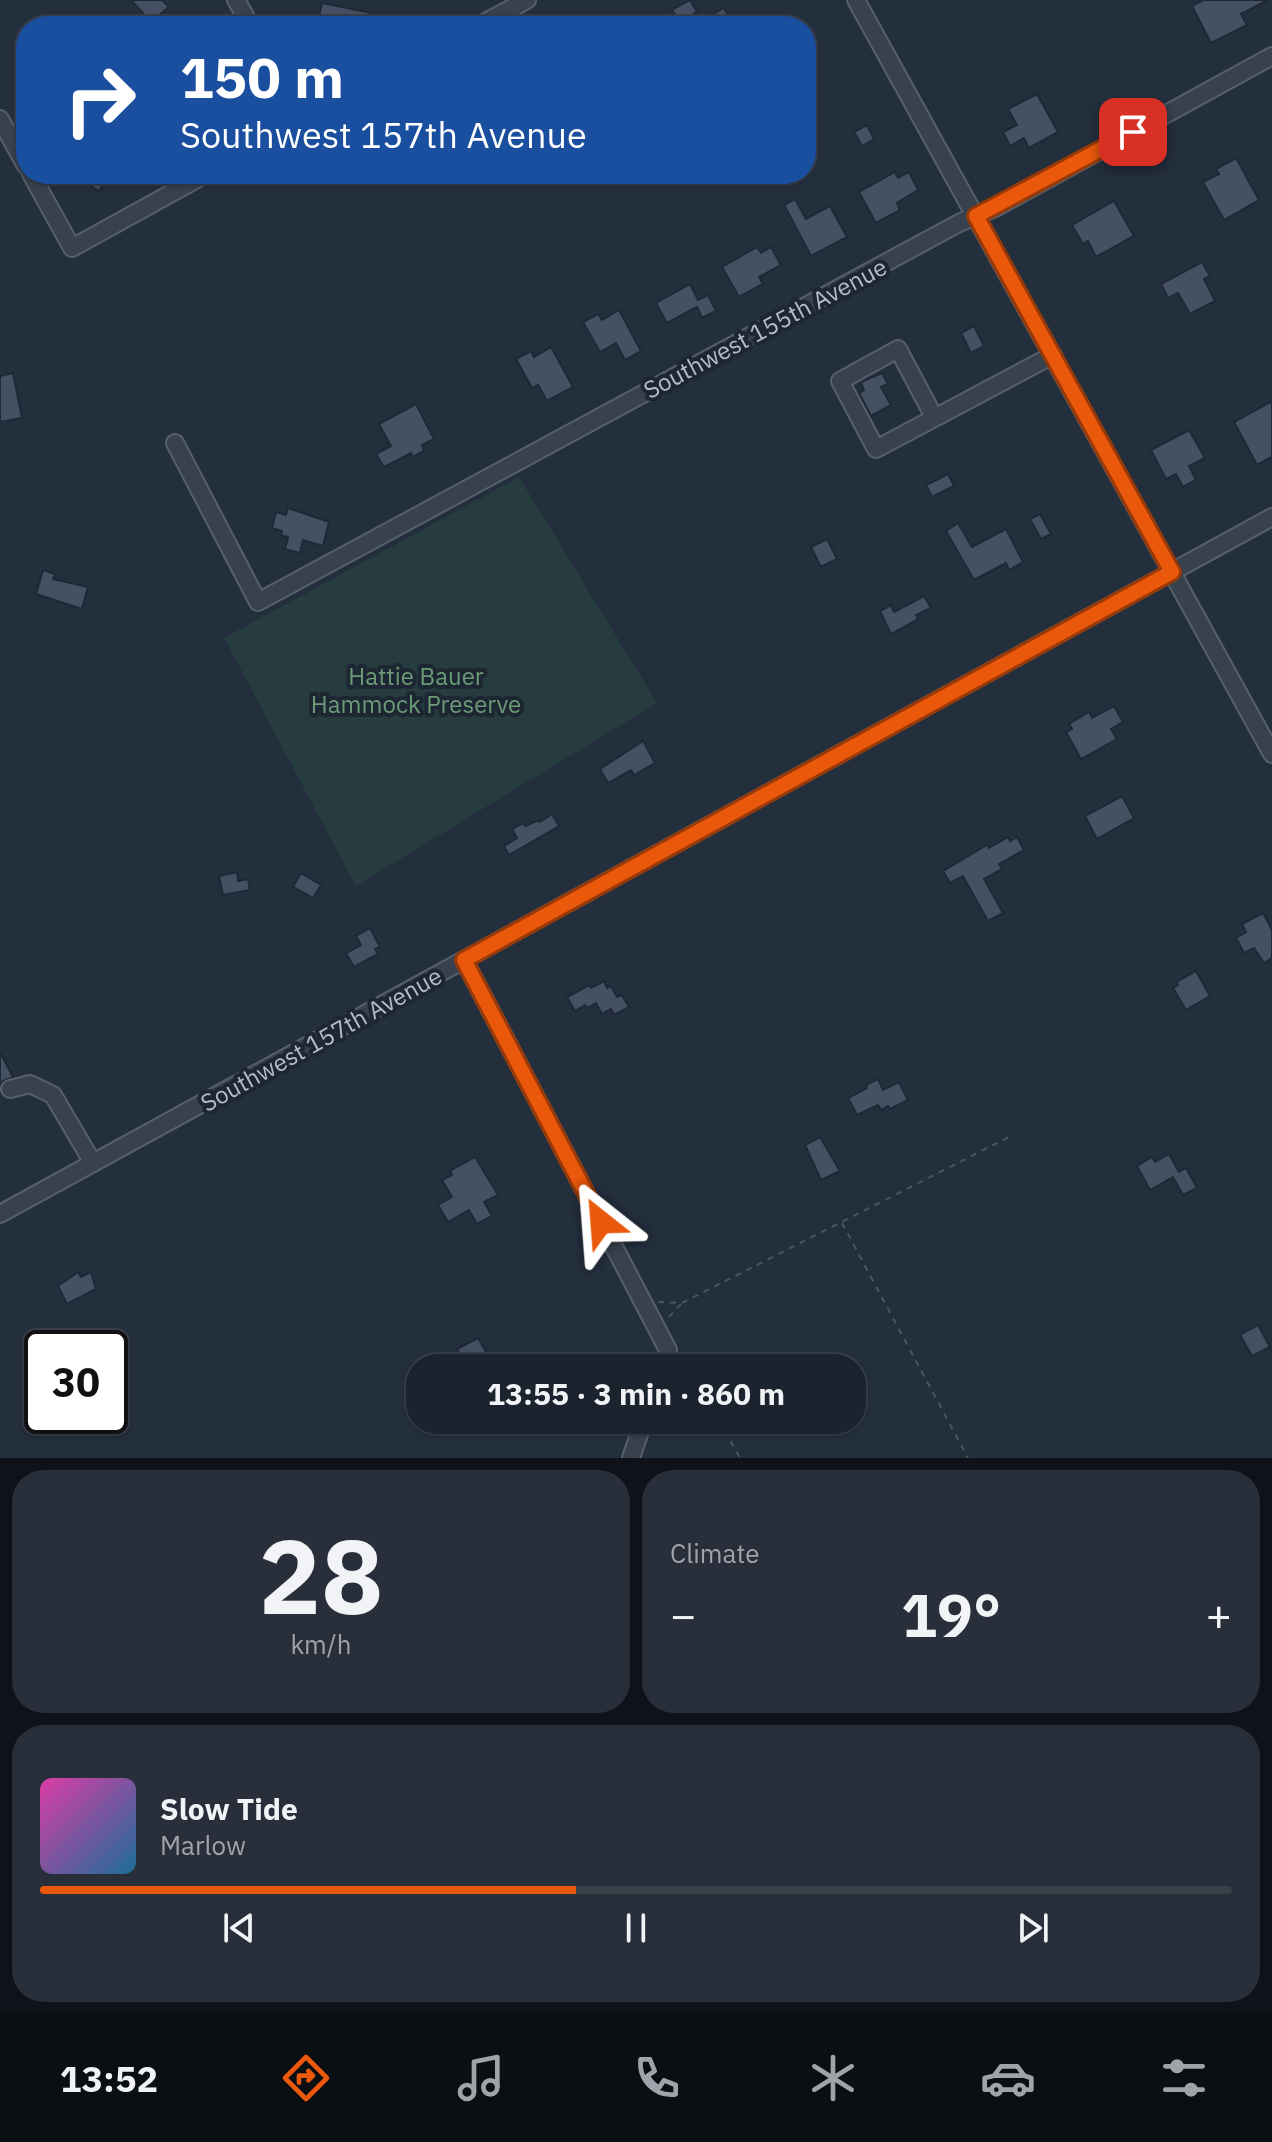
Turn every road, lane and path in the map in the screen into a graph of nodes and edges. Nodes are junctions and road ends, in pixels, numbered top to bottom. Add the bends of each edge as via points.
1 (527, 0) edge
2 (856, 0) edge
3 (497, 16) edge
4 (1272, 56) edge
5 (0, 119) edge
6 (16, 148) edge
7 (37, 184) edge
8 (188, 184) edge
9 (976, 216) junction
10 (1053, 355) junction
11 (934, 417) junction
12 (175, 443) dead end
13 (1272, 517) edge
14 (1172, 572) junction
15 (1272, 754) edge
16 (464, 960) junction
17 (10, 1089) dead end
18 (1013, 1135) dead end
19 (93, 1163) junction
20 (0, 1214) edge
21 (841, 1222) junction
22 (642, 1301) junction
23 (668, 1354) edge
24 (639, 1434) edge
25 (727, 1434) edge
26 (631, 1458) edge
27 (740, 1458) edge
28 (968, 1458) edge

1 - 3 street
2 - 9 street
4 - 9 street, Southwest 155th Avenue
5 - 6 street
7 - 8 street via 72,248
9 - 10 street
9 - 12 street, Southwest 155th Avenue via 258,602
10 - 11 street
10 - 14 street
11 - 11 street via 876,449 840,381 898,349
13 - 14 street, Southwest 157th Avenue
14 - 15 street
14 - 16 street, Southwest 157th Avenue
16 - 19 street, Southwest 157th Avenue
16 - 22 street
17 - 19 street via 30,1084 53,1095
18 - 21 path
19 - 20 street, Southwest 157th Avenue
21 - 22 path via 682,1303
21 - 28 path
22 - 23 street
24 - 26 street
25 - 27 path

